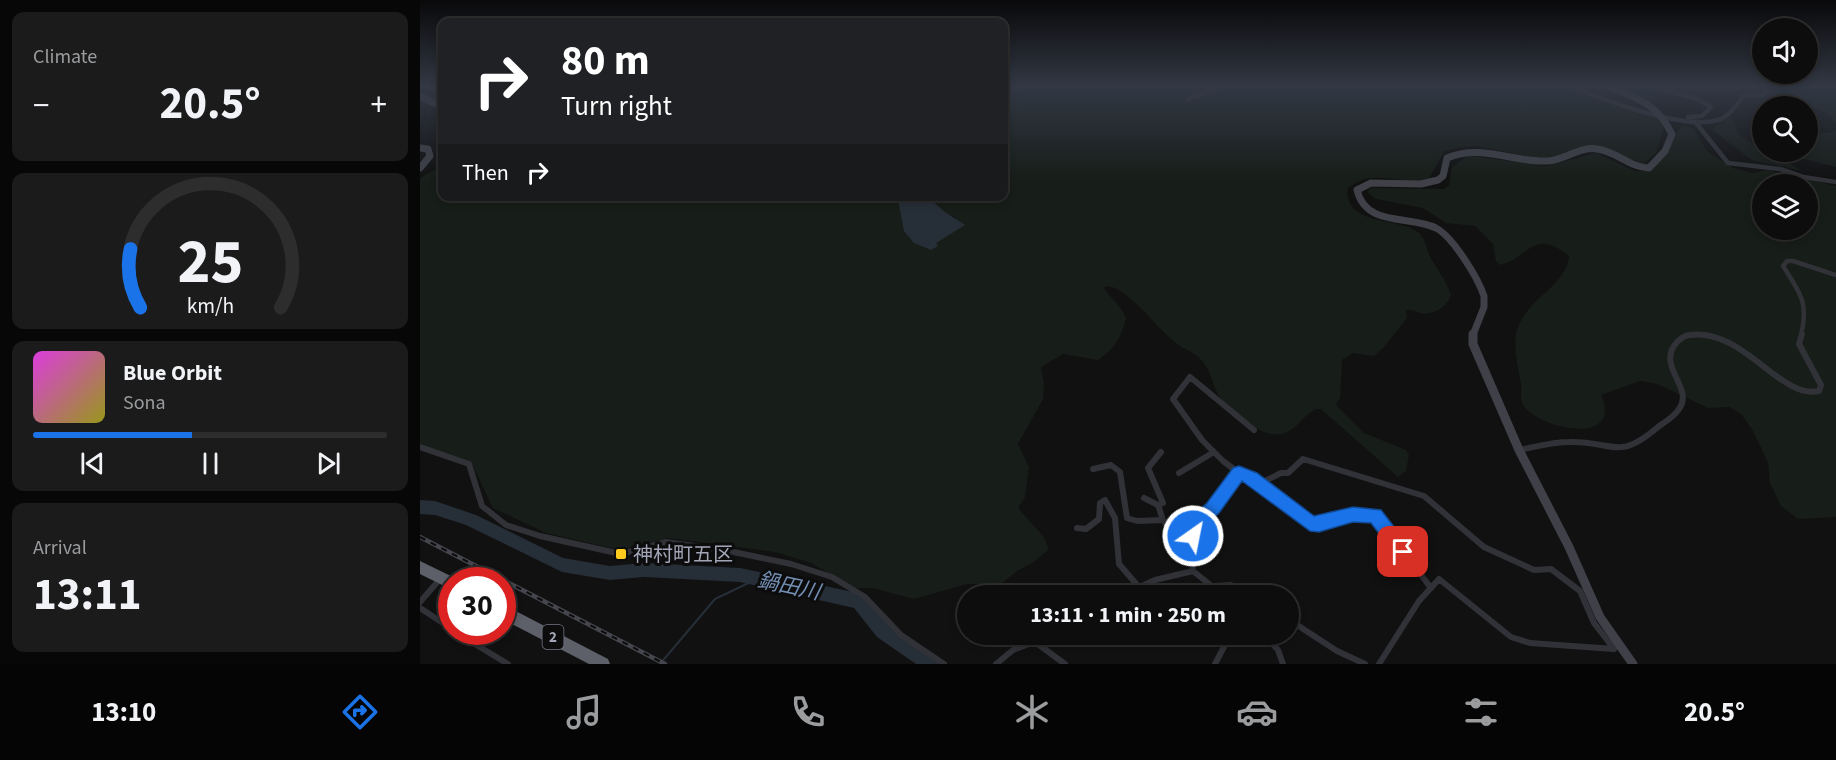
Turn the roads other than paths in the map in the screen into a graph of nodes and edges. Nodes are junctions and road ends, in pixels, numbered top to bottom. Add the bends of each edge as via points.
1 (1665, 118) edge
2 (1673, 118) edge
3 (1723, 118) edge
4 (1696, 123) junction
5 (420, 148) edge
6 (420, 168) edge
7 (1836, 182) edge
8 (1836, 275) edge
9 (1254, 430) dead end
10 (420, 447) edge
11 (1520, 450) junction
12 (1161, 452) dead end
13 (1214, 452) junction
14 (1094, 468) dead end
15 (1179, 473) dead end
16 (1239, 473) junction
17 (1259, 484) junction
18 (1144, 498) dead end
19 (1158, 505) junction
20 (1115, 517) junction
21 (1127, 518) junction
22 (1163, 520) junction
23 (1077, 528) dead end
24 (1190, 546) junction
25 (420, 567) edge
26 (1193, 571) junction
27 (438, 577) edge
28 (1137, 585) edge
29 (1141, 585) edge
30 (1210, 585) edge
31 (438, 587) edge
32 (1431, 588) junction
33 (420, 602) edge
34 (420, 608) edge
35 (516, 618) edge
36 (438, 620) edge
37 (1299, 626) edge
38 (475, 645) edge
39 (1027, 645) edge
40 (1039, 645) edge
41 (1225, 645) edge
42 (1273, 645) edge
43 (1624, 648) junction
44 (1614, 649) junction
45 (508, 664) edge
46 (603, 664) edge
47 (944, 664) edge
48 (996, 664) edge
49 (1065, 664) edge
50 (1215, 664) edge
51 (1283, 664) edge
52 (1365, 664) edge
53 (1379, 664) edge
54 (1633, 664) edge

1 - 11 street via 1672,134 1665,151 1649,168 1633,166 1605,150 1593,148 1559,160 1543,161 1463,152 1447,158 1443,176 1438,180 1421,184 1371,183 1357,190 1360,202 1369,211 1435,228 1445,235 1480,287 1485,298 1474,327 1473,344
2 - 4 street
3 - 4 street
4 - 7 street via 1728,163 1780,169
5 - 6 street via 428,149 430,156
8 - 11 street via 1793,261 1784,266 1804,299 1806,316 1799,344 1821,385 1819,391 1798,391 1731,343 1690,336 1681,338 1669,358 1683,396 1680,409 1638,444 1619,448 1569,441
9 - 13 street via 1190,377 1173,399
10 - 47 street via 469,464 482,506 506,525 621,554 666,542 791,564 832,577 865,597 901,635
11 - 43 street via 1600,617
12 - 19 street via 1148,468 1163,503
13 - 15 street
13 - 16 street
14 - 21 street via 1111,465 1120,472
16 - 17 street
16 - 24 street via 1193,527
17 - 32 street via 1310,523 1319,525 1353,515 1375,515
17 - 44 street via 1281,472 1288,473 1303,459 1424,496 1484,547 1534,570 1551,569 1580,591 1594,623
18 - 19 street
19 - 22 street
20 - 21 street
20 - 23 street via 1106,500 1100,503 1099,519 1086,530
20 - 28 street via 1119,567
21 - 22 street
22 - 24 street via 1173,535
24 - 26 street
25 - 27 highway
26 - 29 street via 1173,573
26 - 30 street
31 - 33 street
32 - 44 street via 1439,579 1511,637 1530,643
32 - 53 street
34 - 36 street
35 - 46 highway, 2
37 - 52 street
38 - 45 street
39 - 48 street
40 - 49 street
41 - 50 street
42 - 51 street
43 - 44 street
43 - 54 street

